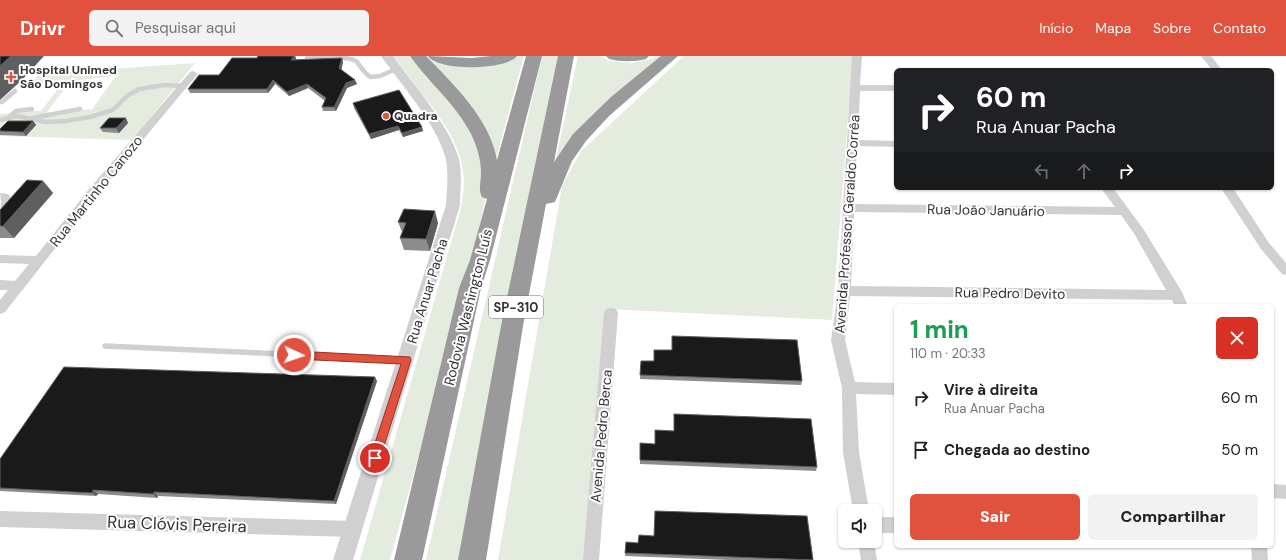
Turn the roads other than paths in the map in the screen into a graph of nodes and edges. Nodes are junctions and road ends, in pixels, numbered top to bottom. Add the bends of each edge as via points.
1 (387, 56) edge
2 (418, 56) edge
3 (436, 56) edge
4 (509, 56) edge
5 (534, 56) edge
6 (566, 56) edge
7 (614, 56) edge
8 (641, 56) edge
9 (670, 56) edge
10 (857, 56) edge
11 (1206, 56) edge
12 (307, 58) edge
13 (1215, 68) edge
14 (396, 70) junction
15 (193, 74) dead end
16 (182, 86) junction
17 (856, 88) junction
18 (894, 88) edge
19 (15, 91) dead end
20 (1, 103) edge
21 (32, 109) dead end
22 (80, 109) dead end
23 (9, 117) junction
24 (32, 118) junction
25 (0, 120) edge
26 (853, 143) junction
27 (894, 144) edge
28 (1108, 190) edge
29 (1228, 190) edge
30 (0, 197) edge
31 (848, 208) junction
32 (1124, 211) junction
33 (0, 213) edge
34 (0, 259) edge
35 (39, 260) junction
36 (1286, 271) edge
37 (0, 285) edge
38 (18, 286) junction
39 (470, 288) junction
40 (844, 291) junction
41 (1179, 300) edge
42 (0, 309) edge
43 (611, 313) dead end
44 (512, 326) junction
45 (105, 346) dead end
46 (406, 360) junction
47 (849, 388) junction
48 (894, 389) edge
49 (426, 482) junction
50 (486, 486) junction
51 (1274, 491) edge
52 (1286, 492) edge
53 (860, 504) edge
54 (0, 519) edge
55 (882, 525) edge
56 (894, 525) edge
57 (353, 529) junction
58 (867, 548) edge
59 (1259, 548) edge
60 (343, 560) edge
61 (400, 560) edge
62 (408, 560) edge
63 (472, 560) edge
64 (484, 560) edge
65 (592, 560) edge
66 (869, 560) edge
67 (1260, 560) edge

1 - 14 street, Rua Anuar Pacha
2 - 39 highway via 469,115 488,157 491,172 490,189
3 - 4 highway via 450,61 473,63
5 - 39 highway, Rodovia Washington Luís / SP-310 via 480,260
6 - 44 highway, SP-310
7 - 8 highway
9 - 44 highway via 598,118 582,135 564,161 548,199
10 - 17 street, Avenida Professor Geraldo Corrêa
11 - 13 street
12 - 14 lane via 347,56 356,59 371,78
14 - 46 street, Rua Anuar Pacha via 442,133 452,157 454,178 452,207
15 - 16 street, Rua Martinho Canozo
16 - 24 lane via 139,89 126,96 113,110 90,117 46,122
16 - 35 street, Rua Martinho Canozo
17 - 18 street
17 - 26 street, Avenida Professor Geraldo Corrêa
19 - 20 lane
21 - 23 lane via 12,111
22 - 24 lane
23 - 24 lane
23 - 25 lane
26 - 27 street
26 - 31 street, Avenida Professor Geraldo Corrêa
28 - 32 street
29 - 36 street
30 - 33 street via 7,201
31 - 32 street, Rua João Januário
31 - 40 street, Avenida Professor Geraldo Corrêa
32 - 41 street via 1140,233
34 - 35 street
35 - 38 street, Rua Martinho Canozo
37 - 38 street
38 - 42 street, Rua Martinho Canozo
39 - 49 highway, Rodovia Washington Luís / SP-310
40 - 41 street, Rua Pedro Devito
40 - 47 street, Avenida Professor Geraldo Corrêa via 838,340
43 - 65 street, Avenida Pedro Berca
44 - 50 highway, SP-310
45 - 46 lane
46 - 57 street, Rua Anuar Pacha
47 - 48 street
47 - 53 street, Avenida Professor Geraldo Corrêa via 851,452
49 - 61 highway
49 - 62 highway, Rodovia Washington Luís / SP-310
50 - 63 highway, SP-310
50 - 64 highway via 490,515
51 - 52 street
54 - 57 street, Rua Clóvis Pereira
55 - 56 street
57 - 60 street, Rua Anuar Pacha
58 - 66 street
59 - 67 street

